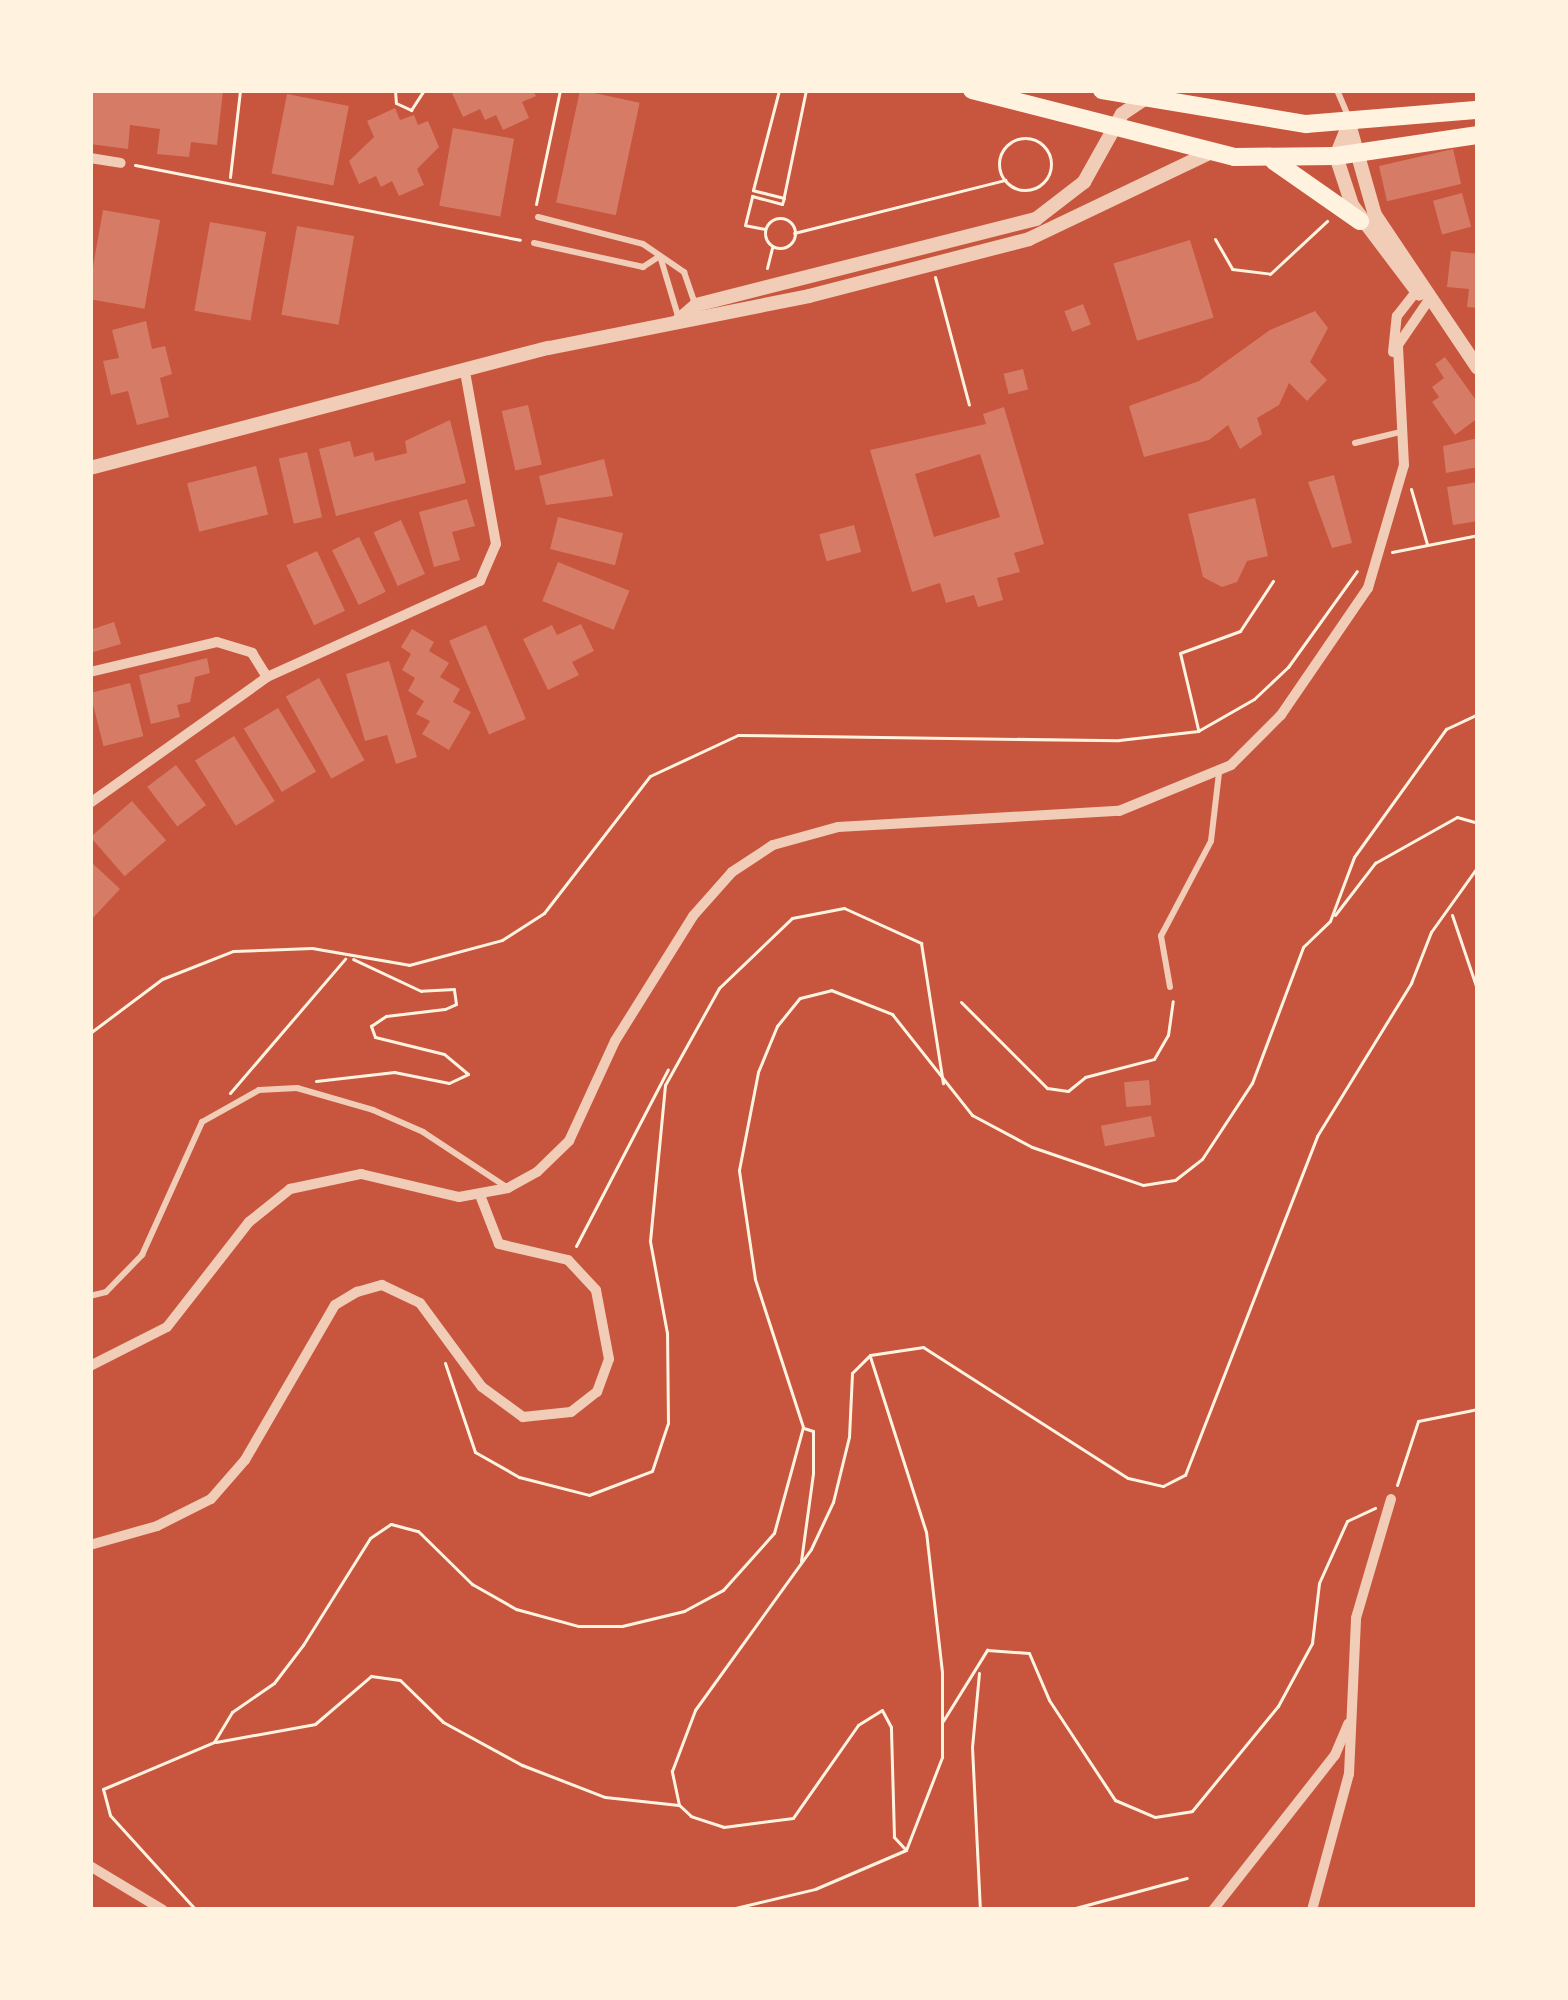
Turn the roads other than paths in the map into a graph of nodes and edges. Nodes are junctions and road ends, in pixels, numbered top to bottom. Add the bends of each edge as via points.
1 (972, 90) edge
2 (1102, 90) edge
3 (1337, 90) edge
4 (1144, 99) junction
5 (1339, 100) junction
6 (1478, 110) edge
7 (1349, 124) junction
8 (1324, 125) junction
9 (1116, 127) junction
10 (1478, 135) edge
11 (1207, 154) junction
12 (1346, 155) junction
13 (90, 158) edge
14 (1264, 158) junction
15 (121, 163) road end
16 (536, 214) road end
17 (1360, 221) junction
18 (534, 243) road end
19 (660, 256) junction
20 (1421, 293) junction
21 (689, 316) junction
22 (1476, 360) edge
23 (465, 371) junction
24 (1404, 431) junction
25 (1355, 443) dead end
26 (90, 468) edge
27 (90, 672) edge
28 (267, 677) junction
29 (1219, 773) junction
30 (90, 803) edge
31 (1170, 987) road end
32 (508, 1188) junction
33 (480, 1195) junction
34 (90, 1296) edge
35 (90, 1366) edge
36 (1391, 1499) road end
37 (90, 1545) edge
38 (1352, 1715) junction
39 (90, 1866) edge
40 (163, 1910) edge
41 (1213, 1910) edge
42 (1312, 1910) edge

1 - 9 highway
2 - 4 highway
3 - 5 lane
4 - 8 highway
4 - 9 street
5 - 7 lane
5 - 8 lane
6 - 7 highway
7 - 8 highway
7 - 12 street
9 - 11 highway
9 - 21 street via 1084,182 1036,219
10 - 12 highway
11 - 14 highway
11 - 21 street via 1044,234 933,271
12 - 14 highway
12 - 17 street
12 - 20 street
13 - 15 street
14 - 17 highway via 1319,186
16 - 19 lane via 605,229
17 - 20 street
18 - 19 lane via 643,267
19 - 21 lane
19 - 21 lane via 684,272
20 - 22 street
20 - 24 street via 1404,330 1398,374
21 - 23 street
23 - 26 street
23 - 28 street via 494,525 490,568 440,603
24 - 25 lane
24 - 29 street via 1404,465 1381,554 1334,646 1281,715
27 - 28 street via 218,642 252,653
28 - 30 street
29 - 31 lane via 1211,841 1161,936
29 - 32 street via 1119,811 838,827 755,855 693,916 615,1042 568,1141
32 - 33 street
32 - 34 lane via 424,1132 297,1088 260,1090 217,1110 192,1135 142,1255 106,1292
33 - 35 street via 459,1198 361,1174 290,1189 248,1222 167,1327
33 - 37 street via 500,1244 568,1260 596,1290 609,1358 597,1392 572,1412 523,1417 503,1406 420,1303 382,1285 356,1292 335,1305 245,1460 211,1498 157,1526
36 - 38 street via 1356,1618
38 - 41 street via 1335,1755
38 - 42 street via 1348,1774
39 - 40 street

